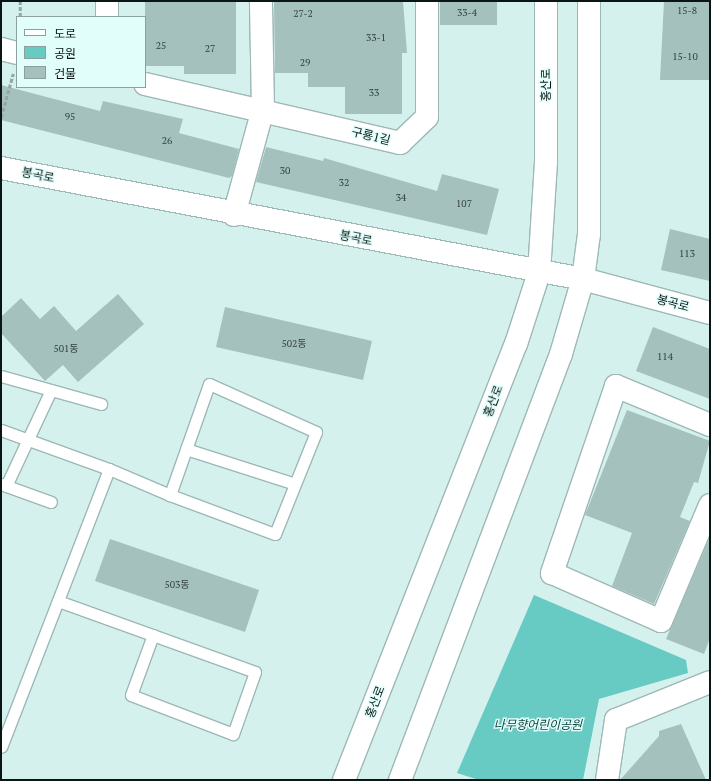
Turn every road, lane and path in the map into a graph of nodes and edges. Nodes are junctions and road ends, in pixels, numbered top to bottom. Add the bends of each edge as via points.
1 (20, 1) edge
2 (107, 1) edge
3 (261, 1) edge
4 (427, 1) edge
5 (546, 1) edge
6 (589, 1) edge
7 (20, 16) edge
8 (107, 16) edge
9 (1, 48) edge
10 (16, 61) edge
11 (146, 84) edge
12 (263, 109) junction
13 (1, 117) edge
14 (1, 168) edge
15 (234, 215) junction
16 (539, 273) junction
17 (583, 279) junction
18 (710, 313) edge
19 (1, 376) edge
20 (51, 390) junction
21 (101, 404) dead end
22 (710, 425) edge
23 (1, 430) edge
24 (27, 441) junction
25 (186, 449) junction
26 (109, 469) junction
27 (296, 484) junction
28 (4, 485) edge
29 (170, 495) junction
30 (51, 502) dead end
31 (710, 505) edge
32 (58, 601) junction
33 (153, 635) junction
34 (710, 682) edge
35 (1, 747) edge
36 (344, 780) edge
37 (400, 780) edge
38 (608, 780) edge

1 - 7 path
2 - 8 street
3 - 12 street
4 - 12 street, 구룡1길 via 427,117 400,143
5 - 16 street, 홍산로 via 546,162
6 - 17 street via 589,234
9 - 10 street
10 - 13 path
11 - 12 street, 구룡1길
12 - 15 street
14 - 15 street, 봉곡로
15 - 16 street, 봉곡로
16 - 17 street, 봉곡로
16 - 36 street, 홍산로 via 516,344
17 - 18 street, 봉곡로
17 - 37 street via 561,354
19 - 20 lane
20 - 21 lane
20 - 24 lane
22 - 31 street via 616,386 552,573 661,621
23 - 24 lane
24 - 26 lane
24 - 28 lane
25 - 27 lane
25 - 27 lane via 209,384 316,432
25 - 29 lane
26 - 29 lane
26 - 32 lane
27 - 29 lane via 275,534
28 - 30 lane
32 - 33 lane
32 - 35 lane
33 - 33 lane via 255,672 233,734 131,695
34 - 38 street via 616,720

